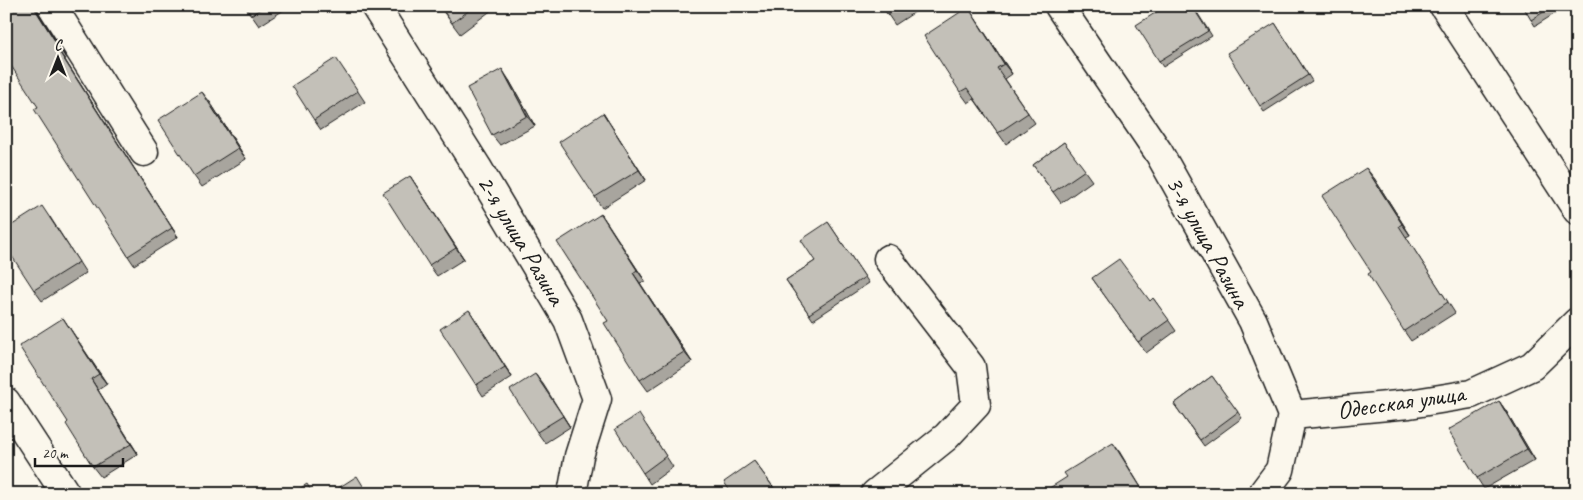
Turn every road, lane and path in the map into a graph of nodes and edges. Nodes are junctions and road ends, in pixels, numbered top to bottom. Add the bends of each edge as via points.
1 (52, 6) edge
2 (375, 6) edge
3 (1059, 6) edge
4 (1444, 6) edge
5 (144, 152) dead end
6 (1577, 210) edge
7 (888, 258) dead end
8 (1577, 322) edge
9 (6, 402) edge
10 (1292, 415) junction
11 (66, 494) edge
12 (572, 494) edge
13 (875, 494) edge
14 (1262, 494) edge

1 - 5 street
2 - 12 street, 2-я улица Разина via 477,166 568,320 596,398
3 - 10 street, 3-я улица Разина via 1159,153 1253,321
4 - 6 street
7 - 13 street via 971,367 976,405 946,437
8 - 10 street, Одесская улица via 1532,366 1472,394 1409,404
9 - 11 street
10 - 14 street via 1280,470

